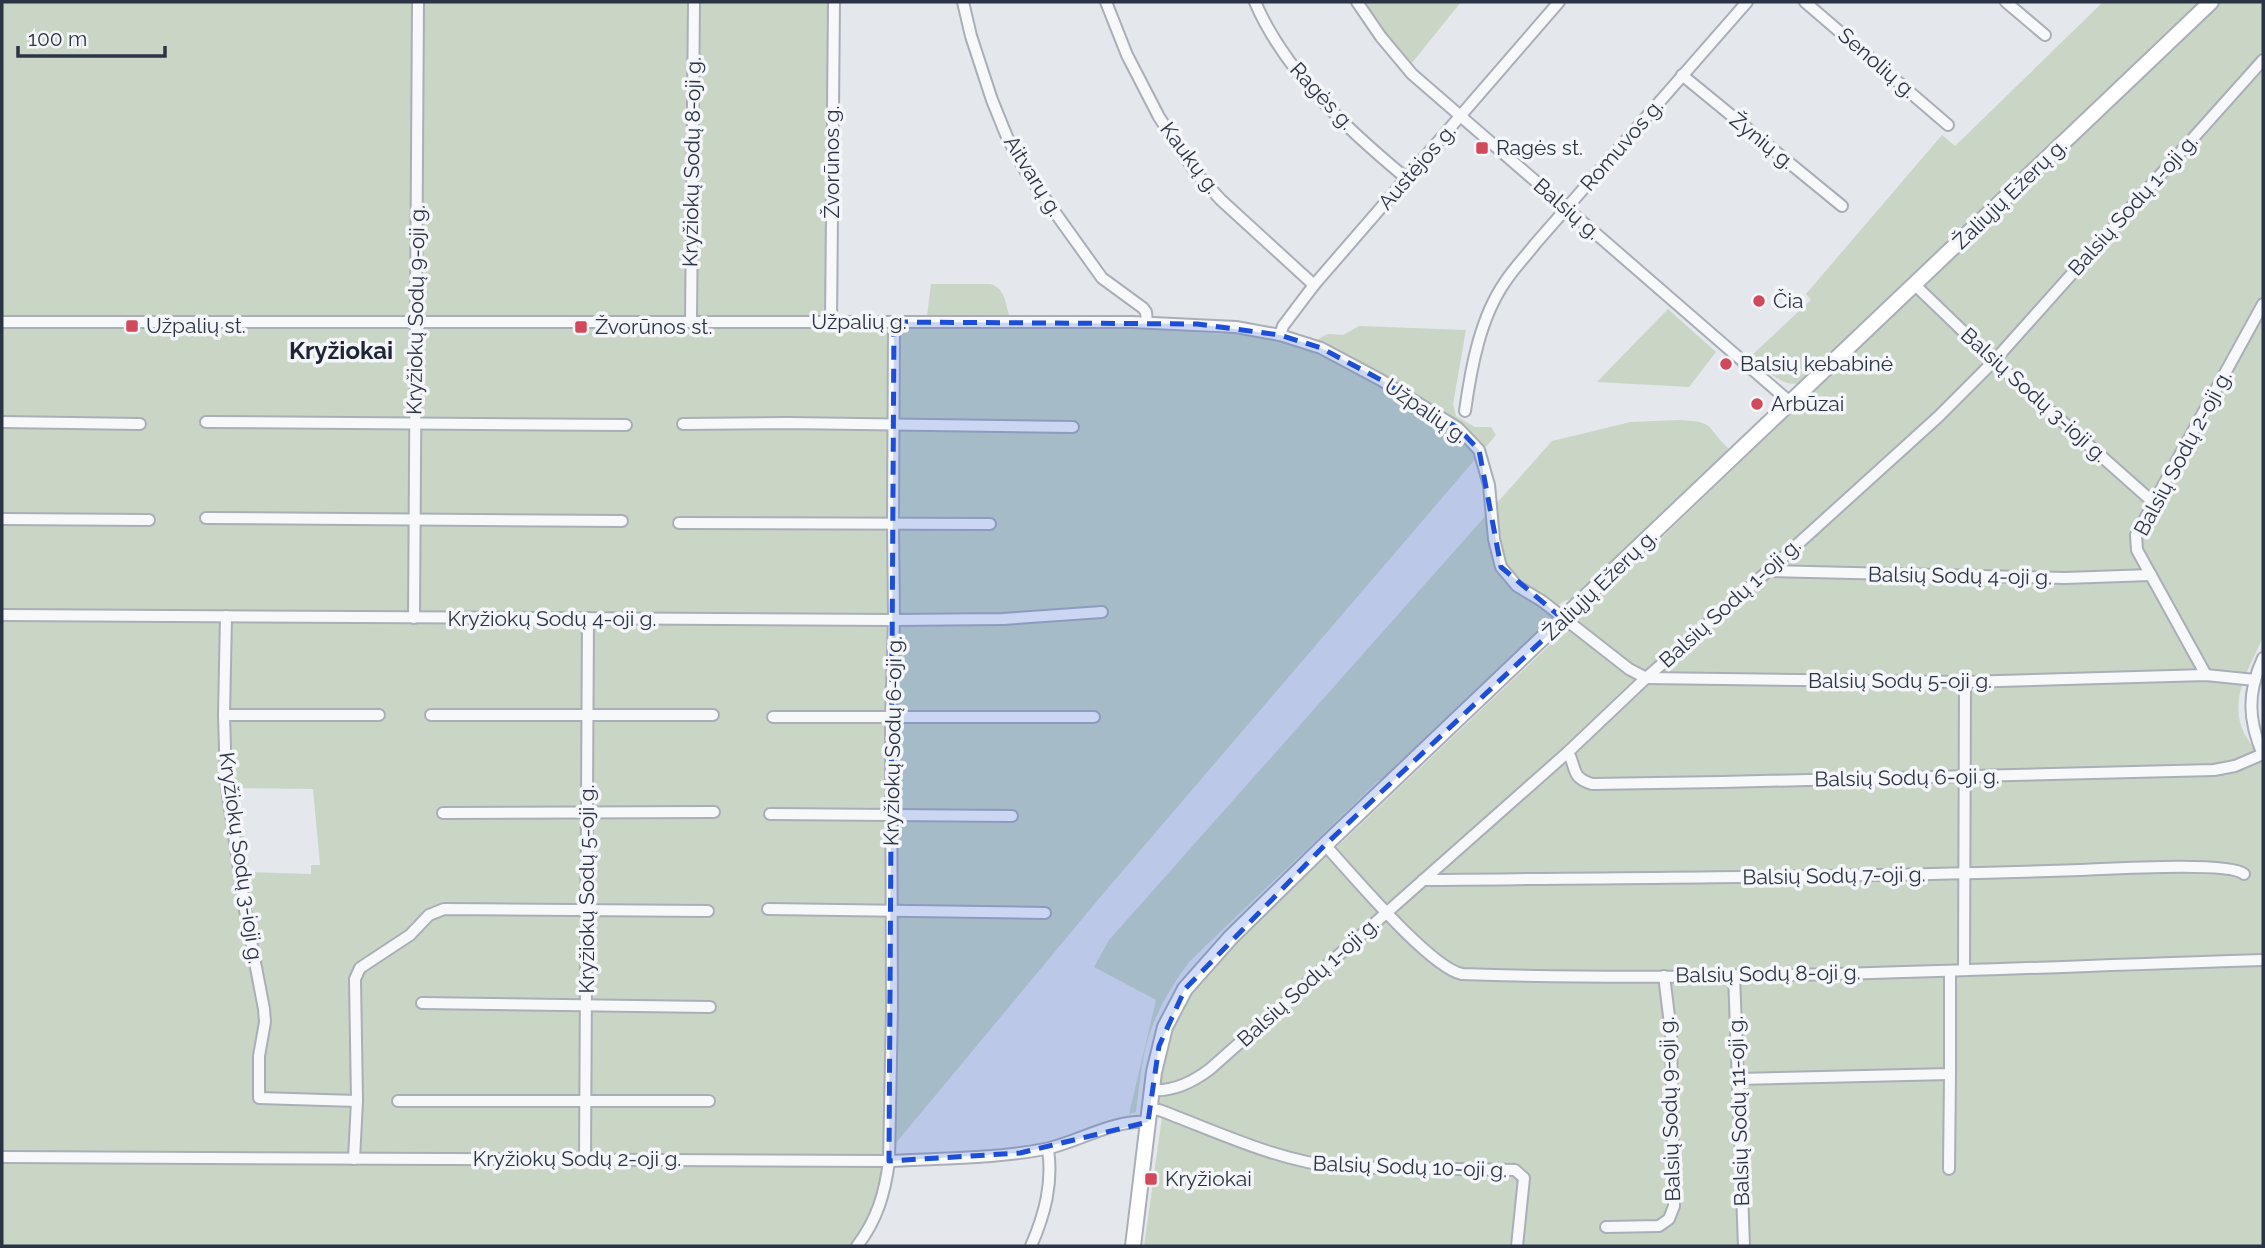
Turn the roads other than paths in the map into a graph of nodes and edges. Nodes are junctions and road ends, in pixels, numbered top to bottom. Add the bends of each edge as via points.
1 (418, 2) edge
2 (694, 2) edge
3 (834, 2) edge
4 (963, 2) edge
5 (1106, 2) edge
6 (1255, 2) edge
7 (1357, 2) edge
8 (1559, 2) edge
9 (1747, 2) edge
10 (1805, 2) edge
11 (2006, 2) edge
12 (2211, 2) edge
13 (2045, 35) dead end
14 (2263, 60) edge
15 (1682, 75) junction
16 (1460, 117) junction
17 (1948, 125) dead end
18 (1406, 178) junction
19 (1842, 206) dead end
20 (1566, 209) junction
21 (1314, 285) junction
22 (1915, 285) junction
23 (2263, 304) edge
24 (415, 321) junction
25 (2, 322) edge
26 (691, 322) junction
27 (831, 322) junction
28 (894, 322) junction
29 (1147, 322) junction
30 (1280, 335) junction
31 (1994, 361) junction
32 (1791, 403) junction
33 (1465, 411) dead end
34 (2, 422) edge
35 (206, 422) dead end
36 (415, 422) junction
37 (140, 424) dead end
38 (683, 424) dead end
39 (626, 425) dead end
40 (894, 426) junction
41 (1073, 428) dead end
42 (2154, 503) junction
43 (2, 519) edge
44 (206, 519) dead end
45 (149, 520) dead end
46 (414, 520) junction
47 (622, 521) dead end
48 (679, 523) dead end
49 (893, 523) junction
50 (989, 524) dead end
51 (1768, 571) junction
52 (2151, 575) junction
53 (1102, 612) dead end
54 (2, 615) edge
55 (226, 616) junction
56 (414, 618) junction
57 (588, 618) junction
58 (894, 620) junction
59 (1564, 620) junction
60 (2263, 658) edge
61 (2206, 676) junction
62 (1646, 678) junction
63 (2255, 680) junction
64 (1965, 682) junction
65 (224, 715) junction
66 (379, 715) dead end
67 (431, 715) dead end
68 (588, 715) junction
69 (713, 715) dead end
70 (773, 717) dead end
71 (1094, 717) dead end
72 (891, 718) junction
73 (1568, 752) junction
74 (2263, 754) edge
75 (1964, 777) junction
76 (587, 812) junction
77 (714, 812) dead end
78 (443, 813) dead end
79 (770, 814) dead end
80 (892, 814) junction
81 (1012, 816) dead end
82 (1325, 845) junction
83 (1965, 874) junction
84 (2244, 874) dead end
85 (1423, 880) junction
86 (768, 909) dead end
87 (586, 910) junction
88 (708, 911) dead end
89 (891, 912) junction
90 (1386, 912) junction
91 (1045, 913) dead end
92 (2263, 960) edge
93 (1964, 970) junction
94 (1950, 971) junction
95 (1734, 975) junction
96 (1664, 976) junction
97 (422, 1003) dead end
98 (586, 1005) junction
99 (710, 1007) dead end
100 (1950, 1074) junction
101 (1738, 1079) junction
102 (1152, 1090) junction
103 (586, 1100) junction
104 (357, 1101) junction
105 (398, 1101) dead end
106 (709, 1101) dead end
107 (1149, 1115) junction
108 (1048, 1149) junction
109 (2, 1157) edge
110 (355, 1159) junction
111 (586, 1160) junction
112 (889, 1161) junction
113 (1949, 1169) dead end
114 (1606, 1227) dead end
115 (857, 1246) edge
116 (1031, 1246) edge
117 (1133, 1246) edge
118 (1517, 1246) edge
119 (1744, 1246) edge

1 - 24 street, Kryžiokų Sodų 9-oji g.
2 - 26 street, Kryžiokų Sodų 8-oji g.
3 - 27 street, Žvorūnos g.
4 - 29 street, Aitvarų g. via 992,100 1026,173 1102,278 1143,308
5 - 21 street, Kaukų g. via 1159,117 1196,173
6 - 18 street, Ragės g. via 1290,63 1347,125
7 - 16 street, Balsių g. via 1412,74
8 - 16 street, Austėjos g.
9 - 15 street, Romuvos g.
10 - 17 street, Senolių g.
11 - 13 street
12 - 22 main road, Žaliųjų Ežerų g.
14 - 31 street, Balsių Sodų 1-oji g.
15 - 19 street, Žynių g.
15 - 20 street, Romuvos g.
16 - 18 street, Austėjos g.
16 - 20 street, Balsių g.
18 - 21 street, Austėjos g.
20 - 32 street, Balsių g.
20 - 33 street, Romuvos g. via 1497,296 1481,338
21 - 30 street, Austėjos g.
22 - 31 street, Balsių Sodų 3-ioji g.
22 - 32 main road, Žaliųjų Ežerų g.
23 - 42 street, Balsių Sodų 2-oji g.
24 - 25 street, Užpalių g.
24 - 26 street, Užpalių g.
24 - 36 street, Kryžiokų Sodų 9-oji g.
26 - 27 street, Užpalių g.
27 - 28 street, Užpalių g.
28 - 29 street, Užpalių g.
28 - 40 street, Kryžiokų Sodų 6-oji g.
29 - 30 street, Užpalių g. via 1219,325
30 - 59 street, Užpalių g. via 1352,363 1458,428 1479,450 1501,567 1517,586
31 - 42 street, Balsių Sodų 3-ioji g.
31 - 51 street, Balsių Sodų 1-oji g.
32 - 59 main road, Žaliųjų Ežerų g.
34 - 37 street
35 - 36 street
36 - 39 street
36 - 46 street, Kryžiokų Sodų 9-oji g.
38 - 40 street
40 - 41 street
40 - 49 street, Kryžiokų Sodų 6-oji g.
42 - 52 street, Balsių Sodų 2-oji g. via 2135,541
43 - 45 street
44 - 46 street
46 - 47 street
46 - 56 street, Kryžiokų Sodų 9-oji g.
48 - 49 street
49 - 50 street
49 - 58 street, Kryžiokų Sodų 6-oji g.
51 - 52 street, Balsių Sodų 4-oji g. via 2065,578
51 - 62 street, Balsių Sodų 1-oji g.
52 - 61 street, Balsių Sodų 2-oji g.
53 - 58 street, Kryžiokų Sodų 4-oji g.
54 - 55 street, Kryžiokų Sodų 4-oji g.
55 - 56 street, Kryžiokų Sodų 4-oji g.
55 - 65 street, Kryžiokų Sodų 3-ioji g.
56 - 57 street, Kryžiokų Sodų 4-oji g.
57 - 58 street, Kryžiokų Sodų 4-oji g.
57 - 68 street, Kryžiokų Sodų 5-oji g.
58 - 72 street, Kryžiokų Sodų 6-oji g.
59 - 62 street
59 - 82 main road, Žaliųjų Ežerų g.
60 - 63 street
61 - 63 street, Balsių Sodų 5-oji g.
61 - 64 street, Balsių Sodų 5-oji g.
62 - 64 street, Balsių Sodų 5-oji g.
62 - 73 street, Balsių Sodų 1-oji g.
63 - 74 street via 2251,718
64 - 75 street
65 - 66 street
65 - 104 street, Kryžiokų Sodų 3-ioji g. via 230,814 265,1022 259,1098
67 - 68 street
68 - 69 street
68 - 76 street, Kryžiokų Sodų 5-oji g.
70 - 72 street
71 - 72 street
72 - 80 street, Kryžiokų Sodų 6-oji g.
73 - 75 street, Balsių Sodų 6-oji g. via 1574,773 1592,783
73 - 85 street, Balsių Sodų 1-oji g.
74 - 75 street, Balsių Sodų 6-oji g. via 2214,770
75 - 83 street
76 - 77 street
76 - 78 street
76 - 87 street, Kryžiokų Sodų 5-oji g.
79 - 80 street
80 - 81 street
80 - 89 street, Kryžiokų Sodų 6-oji g.
82 - 90 street, Balsių Sodų 8-oji g.
82 - 102 main road, Žaliųjų Ežerų g. via 1185,989 1165,1027
83 - 84 street, Balsių Sodų 7-oji g. via 2169,867 2234,869
83 - 85 street, Balsių Sodų 7-oji g.
83 - 93 street
85 - 90 street, Balsių Sodų 1-oji g.
86 - 89 street
87 - 88 street
87 - 98 street, Kryžiokų Sodų 5-oji g.
87 - 104 street via 436,910 410,935 360,968 355,979
89 - 91 street
89 - 112 street, Kryžiokų Sodų 6-oji g.
90 - 96 street, Balsių Sodų 8-oji g. via 1456,973
90 - 102 street, Balsių Sodų 1-oji g. via 1210,1069 1187,1084
92 - 93 street, Balsių Sodų 8-oji g.
93 - 94 street, Balsių Sodų 8-oji g.
94 - 95 street, Balsių Sodų 8-oji g.
94 - 100 street
95 - 96 street, Balsių Sodų 8-oji g.
95 - 101 street, Balsių Sodų 11-oji g.
96 - 114 street, Balsių Sodų 9-oji g. via 1671,1032 1674,1206 1659,1226
97 - 98 street
98 - 99 street
98 - 103 street, Kryžiokų Sodų 5-oji g.
100 - 101 street
100 - 113 street
101 - 119 street, Balsių Sodų 11-oji g.
102 - 107 main road, Žaliųjų Ežerų g.
103 - 105 street
103 - 106 street
103 - 111 street, Kryžiokų Sodų 5-oji g.
104 - 110 street
107 - 108 street, Kryžiokų Sodų 2-oji g.
107 - 117 main road, Žaliųjų Ežerų g.
107 - 118 street, Balsių Sodų 10-oji g. via 1160,1110 1310,1164 1515,1170 1524,1178
108 - 112 street, Kryžiokų Sodų 2-oji g. via 990,1157
108 - 116 street via 1048,1195
109 - 110 street, Kryžiokų Sodų 2-oji g.
110 - 111 street, Kryžiokų Sodų 2-oji g.
111 - 112 street, Kryžiokų Sodų 2-oji g.
112 - 115 street, Kryžiokų Sodų 6-oji g. via 880,1206

